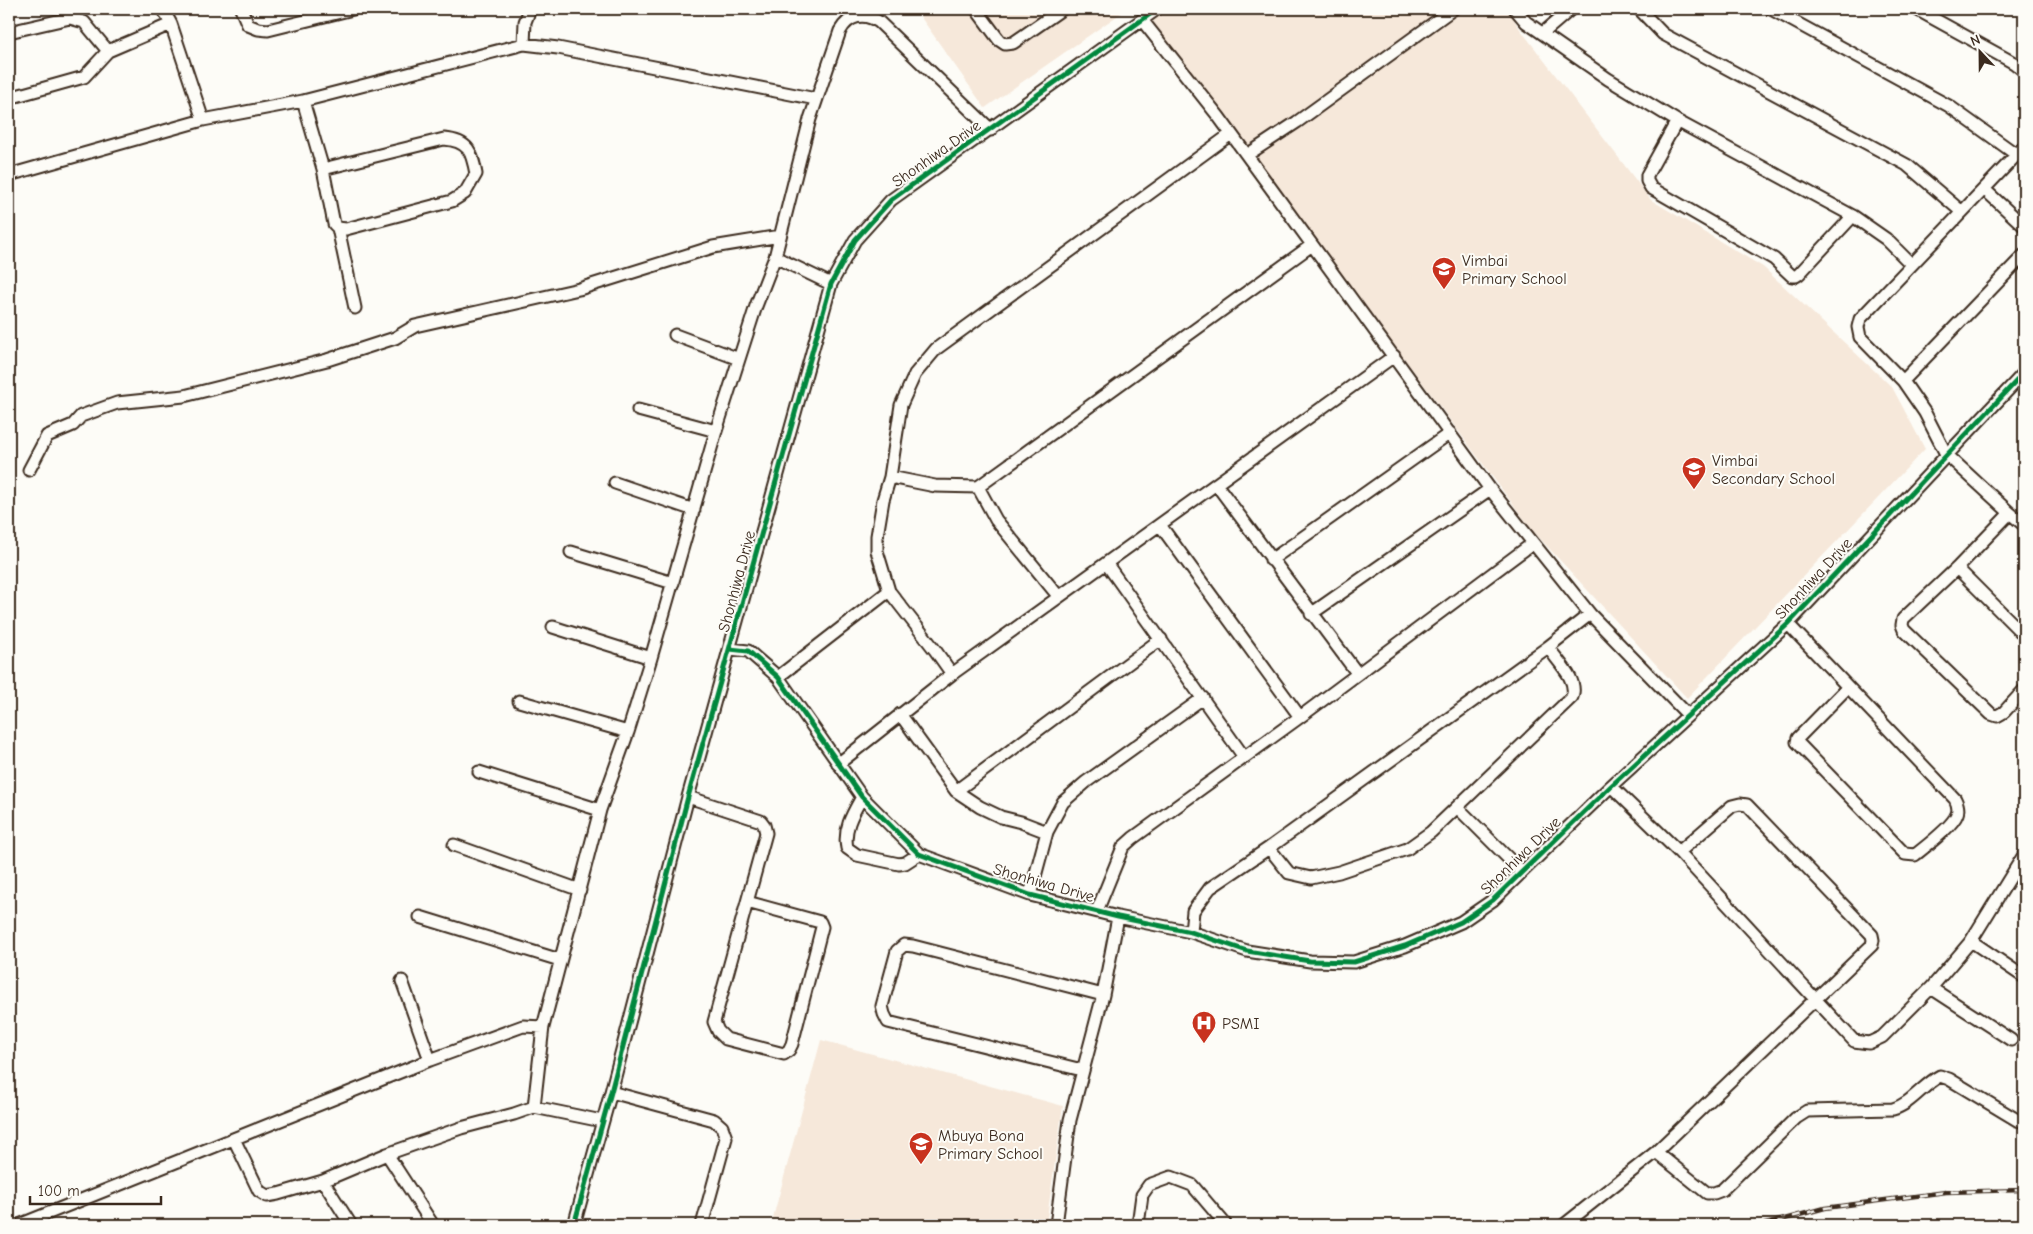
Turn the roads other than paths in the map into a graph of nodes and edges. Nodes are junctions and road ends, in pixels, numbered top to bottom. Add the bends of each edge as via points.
1 (162, 9) edge
2 (241, 9) edge
3 (353, 9) edge
4 (530, 9) edge
5 (976, 9) edge
6 (1062, 9) edge
7 (1157, 9) edge
8 (1453, 9) edge
9 (1515, 9) edge
10 (1571, 9) edge
11 (1639, 9) edge
12 (1771, 9) edge
13 (1916, 9) edge
14 (858, 12) edge
15 (1142, 20) junction
16 (171, 24) junction
17 (9, 32) edge
18 (1543, 33) junction
19 (524, 44) junction
20 (108, 51) junction
21 (2024, 72) edge
22 (9, 98) edge
23 (816, 99) junction
24 (304, 101) junction
25 (204, 120) junction
26 (1677, 121) junction
27 (990, 130) junction
28 (1231, 134) junction
29 (2021, 151) edge
30 (1247, 155) junction
31 (323, 169) junction
32 (9, 175) edge
33 (1984, 189) junction
34 (1962, 212) junction
35 (1853, 216) junction
36 (2024, 226) edge
37 (338, 228) junction
38 (780, 236) junction
39 (1312, 245) junction
40 (2024, 255) edge
41 (775, 257) junction
42 (1912, 264) junction
43 (831, 284) junction
44 (356, 308) dead end
45 (676, 335) dead end
46 (1394, 356) junction
47 (739, 359) junction
48 (2024, 373) edge
49 (1903, 381) junction
50 (638, 410) dead end
51 (716, 431) junction
52 (1450, 433) junction
53 (1946, 454) junction
54 (29, 470) dead end
55 (890, 476) junction
56 (615, 483) dead end
57 (1216, 484) junction
58 (978, 487) junction
59 (1490, 489) junction
60 (694, 510) junction
61 (2010, 513) junction
62 (1160, 524) junction
63 (2024, 525) edge
64 (1532, 544) junction
65 (571, 552) dead end
66 (1271, 560) junction
67 (1106, 563) junction
68 (1958, 568) junction
69 (673, 583) junction
70 (889, 591) junction
71 (1059, 597) junction
72 (1311, 614) junction
73 (1590, 614) junction
74 (1788, 624) junction
75 (553, 627) dead end
76 (2024, 635) edge
77 (1161, 639) junction
78 (1548, 647) junction
79 (730, 649) junction
80 (651, 658) junction
81 (1357, 673) junction
82 (952, 674) junction
83 (778, 677) junction
84 (1848, 687) junction
85 (2024, 690) edge
86 (1203, 698) junction
87 (519, 701) dead end
88 (900, 714) junction
89 (1688, 715) junction
90 (1300, 717) junction
91 (628, 732) junction
92 (1244, 757) junction
93 (838, 764) junction
94 (479, 772) dead end
95 (1611, 786) junction
96 (956, 792) junction
97 (688, 797) junction
98 (862, 797) junction
99 (1457, 807) junction
100 (600, 810) junction
101 (1047, 832) junction
102 (454, 845) dead end
103 (1269, 848) junction
104 (1679, 852) junction
105 (919, 854) junction
106 (2024, 854) edge
107 (1521, 871) junction
108 (580, 890) junction
109 (1030, 895) junction
110 (747, 902) junction
111 (1097, 911) junction
112 (420, 917) dead end
113 (1118, 917) junction
114 (1191, 932) junction
115 (1971, 941) junction
116 (560, 960) junction
117 (2023, 974) edge
118 (402, 981) dead end
119 (1931, 988) junction
120 (1103, 995) junction
121 (1817, 999) junction
122 (543, 1027) junction
123 (2011, 1040) dead end
124 (430, 1060) junction
125 (1082, 1070) junction
126 (611, 1092) junction
127 (534, 1107) junction
128 (602, 1121) junction
129 (2024, 1122) edge
130 (234, 1139) junction
131 (1656, 1152) junction
132 (387, 1154) junction
133 (323, 1181) junction
134 (20, 1225) edge
135 (351, 1225) edge
136 (433, 1225) edge
137 (574, 1225) edge
138 (702, 1225) edge
139 (1056, 1225) edge
140 (1138, 1225) edge
141 (1226, 1225) edge
142 (1564, 1225) edge

1 - 16 street
2 - 3 street via 248,25 268,30
4 - 19 street via 525,22
5 - 6 street via 999,40 1006,44 1013,43
7 - 15 street, Shonhiwa Drive
8 - 30 street via 1298,122
9 - 18 street via 1526,22
10 - 18 street
11 - 34 street via 1662,34 1907,165
12 - 29 street via 1949,106
13 - 21 street via 2014,63
14 - 23 street via 840,31
14 - 27 street via 879,22
15 - 27 street, Shonhiwa Drive
15 - 28 street
16 - 20 street
16 - 25 street
17 - 20 street via 70,18 84,22
18 - 26 street via 1608,79
19 - 23 street
19 - 24 street
20 - 22 street via 84,77
23 - 38 street
24 - 25 street
24 - 31 street
25 - 32 street
26 - 35 street
26 - 35 street via 1647,175 1651,188 1774,259 1792,276 1799,274
27 - 43 street, Shonhiwa Drive via 891,200 855,240
28 - 30 street
28 - 55 street via 936,348 915,374 901,405
29 - 33 street
30 - 39 street
31 - 37 street via 334,224
31 - 37 street via 444,139 458,140 473,155 476,174 465,193 452,202 346,229
33 - 34 street
33 - 36 street
34 - 42 street
35 - 42 street via 1886,239
37 - 44 street
38 - 41 street
38 - 54 street via 713,247 580,289 415,326 395,338 327,360 184,396 117,403 81,416 73,425 47,436
39 - 46 street
39 - 58 street
40 - 49 street
41 - 43 street
41 - 47 street
42 - 49 street via 1860,319 1858,327 1860,337
43 - 79 street, Shonhiwa Drive
45 - 47 street
46 - 52 street
46 - 57 street
47 - 51 street
48 - 53 street, Shonhiwa Drive
49 - 53 street via 1925,413
50 - 51 street
51 - 60 street
52 - 59 street
52 - 66 street
53 - 61 street
53 - 74 street, Shonhiwa Drive
55 - 58 street via 935,486
55 - 70 street via 877,536 877,551
56 - 60 street
57 - 62 street
57 - 66 street
58 - 71 street via 996,520
59 - 64 street
59 - 72 street
60 - 69 street
61 - 63 street
61 - 68 street
62 - 67 street
62 - 90 street
64 - 73 street
64 - 81 street
65 - 69 street
66 - 72 street
67 - 71 street
67 - 77 street
68 - 76 street
68 - 85 street via 1903,619 1904,630 1991,714 1997,716 2004,712
69 - 80 street
70 - 82 street
70 - 83 street
71 - 82 street
72 - 81 street
73 - 78 street
73 - 89 street
74 - 84 street
74 - 89 street, Shonhiwa Drive
75 - 80 street
77 - 86 street
77 - 96 street
78 - 99 street via 1573,682 1572,697
78 - 103 street
79 - 83 street, Shonhiwa Drive via 748,651
79 - 97 street
80 - 91 street
81 - 90 street
82 - 88 street
83 - 93 street, Shonhiwa Drive
84 - 84 street via 1958,805 1957,814 1946,828 1915,855 1905,854 1797,742
86 - 92 street
86 - 101 street via 1080,787 1063,802
87 - 91 street
88 - 93 street
88 - 96 street
89 - 95 street, Shonhiwa Drive
90 - 92 street
91 - 100 street
92 - 111 street via 1123,847
93 - 98 street, Shonhiwa Drive
94 - 100 street
95 - 104 street
95 - 107 street, Shonhiwa Drive
96 - 101 street via 1001,817
97 - 110 street via 761,821 764,825 766,833
97 - 126 street
98 - 105 street, Shonhiwa Drive
98 - 105 street via 849,821 845,840 847,848 857,855 900,864
99 - 103 street via 1407,849 1321,876 1311,878 1289,873
99 - 107 street
100 - 108 street
101 - 109 street
102 - 108 street
103 - 114 street via 1210,888 1193,911
104 - 121 street
104 - 121 street via 1732,806 1747,805 1872,935 1872,945
105 - 109 street, Shonhiwa Drive
106 - 115 street
107 - 114 street, Shonhiwa Drive via 1493,900 1461,922 1405,946 1354,962 1310,961 1247,951
108 - 116 street
109 - 111 street, Shonhiwa Drive
110 - 110 street via 714,1022 726,1039 784,1054 792,1044 822,928 820,922
111 - 113 street, Shonhiwa Drive
112 - 116 street
113 - 114 street, Shonhiwa Drive
113 - 120 street
115 - 117 street
115 - 119 street
116 - 122 street
118 - 124 street
119 - 121 street via 1882,1037 1869,1043 1854,1040
119 - 123 street
120 - 125 street
120 - 125 street via 913,946 904,946 897,951 882,1006 888,1022
121 - 131 street
122 - 124 street via 523,1026
122 - 127 street
124 - 130 street
125 - 139 street via 1070,1120
126 - 128 street
126 - 138 street via 714,1120 722,1127 726,1138
127 - 128 street
127 - 132 street
128 - 137 street
129 - 131 street via 1940,1076 1900,1107 1807,1111 1722,1190 1714,1193 1707,1193
130 - 133 street via 259,1191 266,1196
130 - 134 street
131 - 142 street
132 - 133 street
132 - 136 street
133 - 135 street
140 - 141 street via 1142,1195 1149,1185 1171,1177 1192,1185

